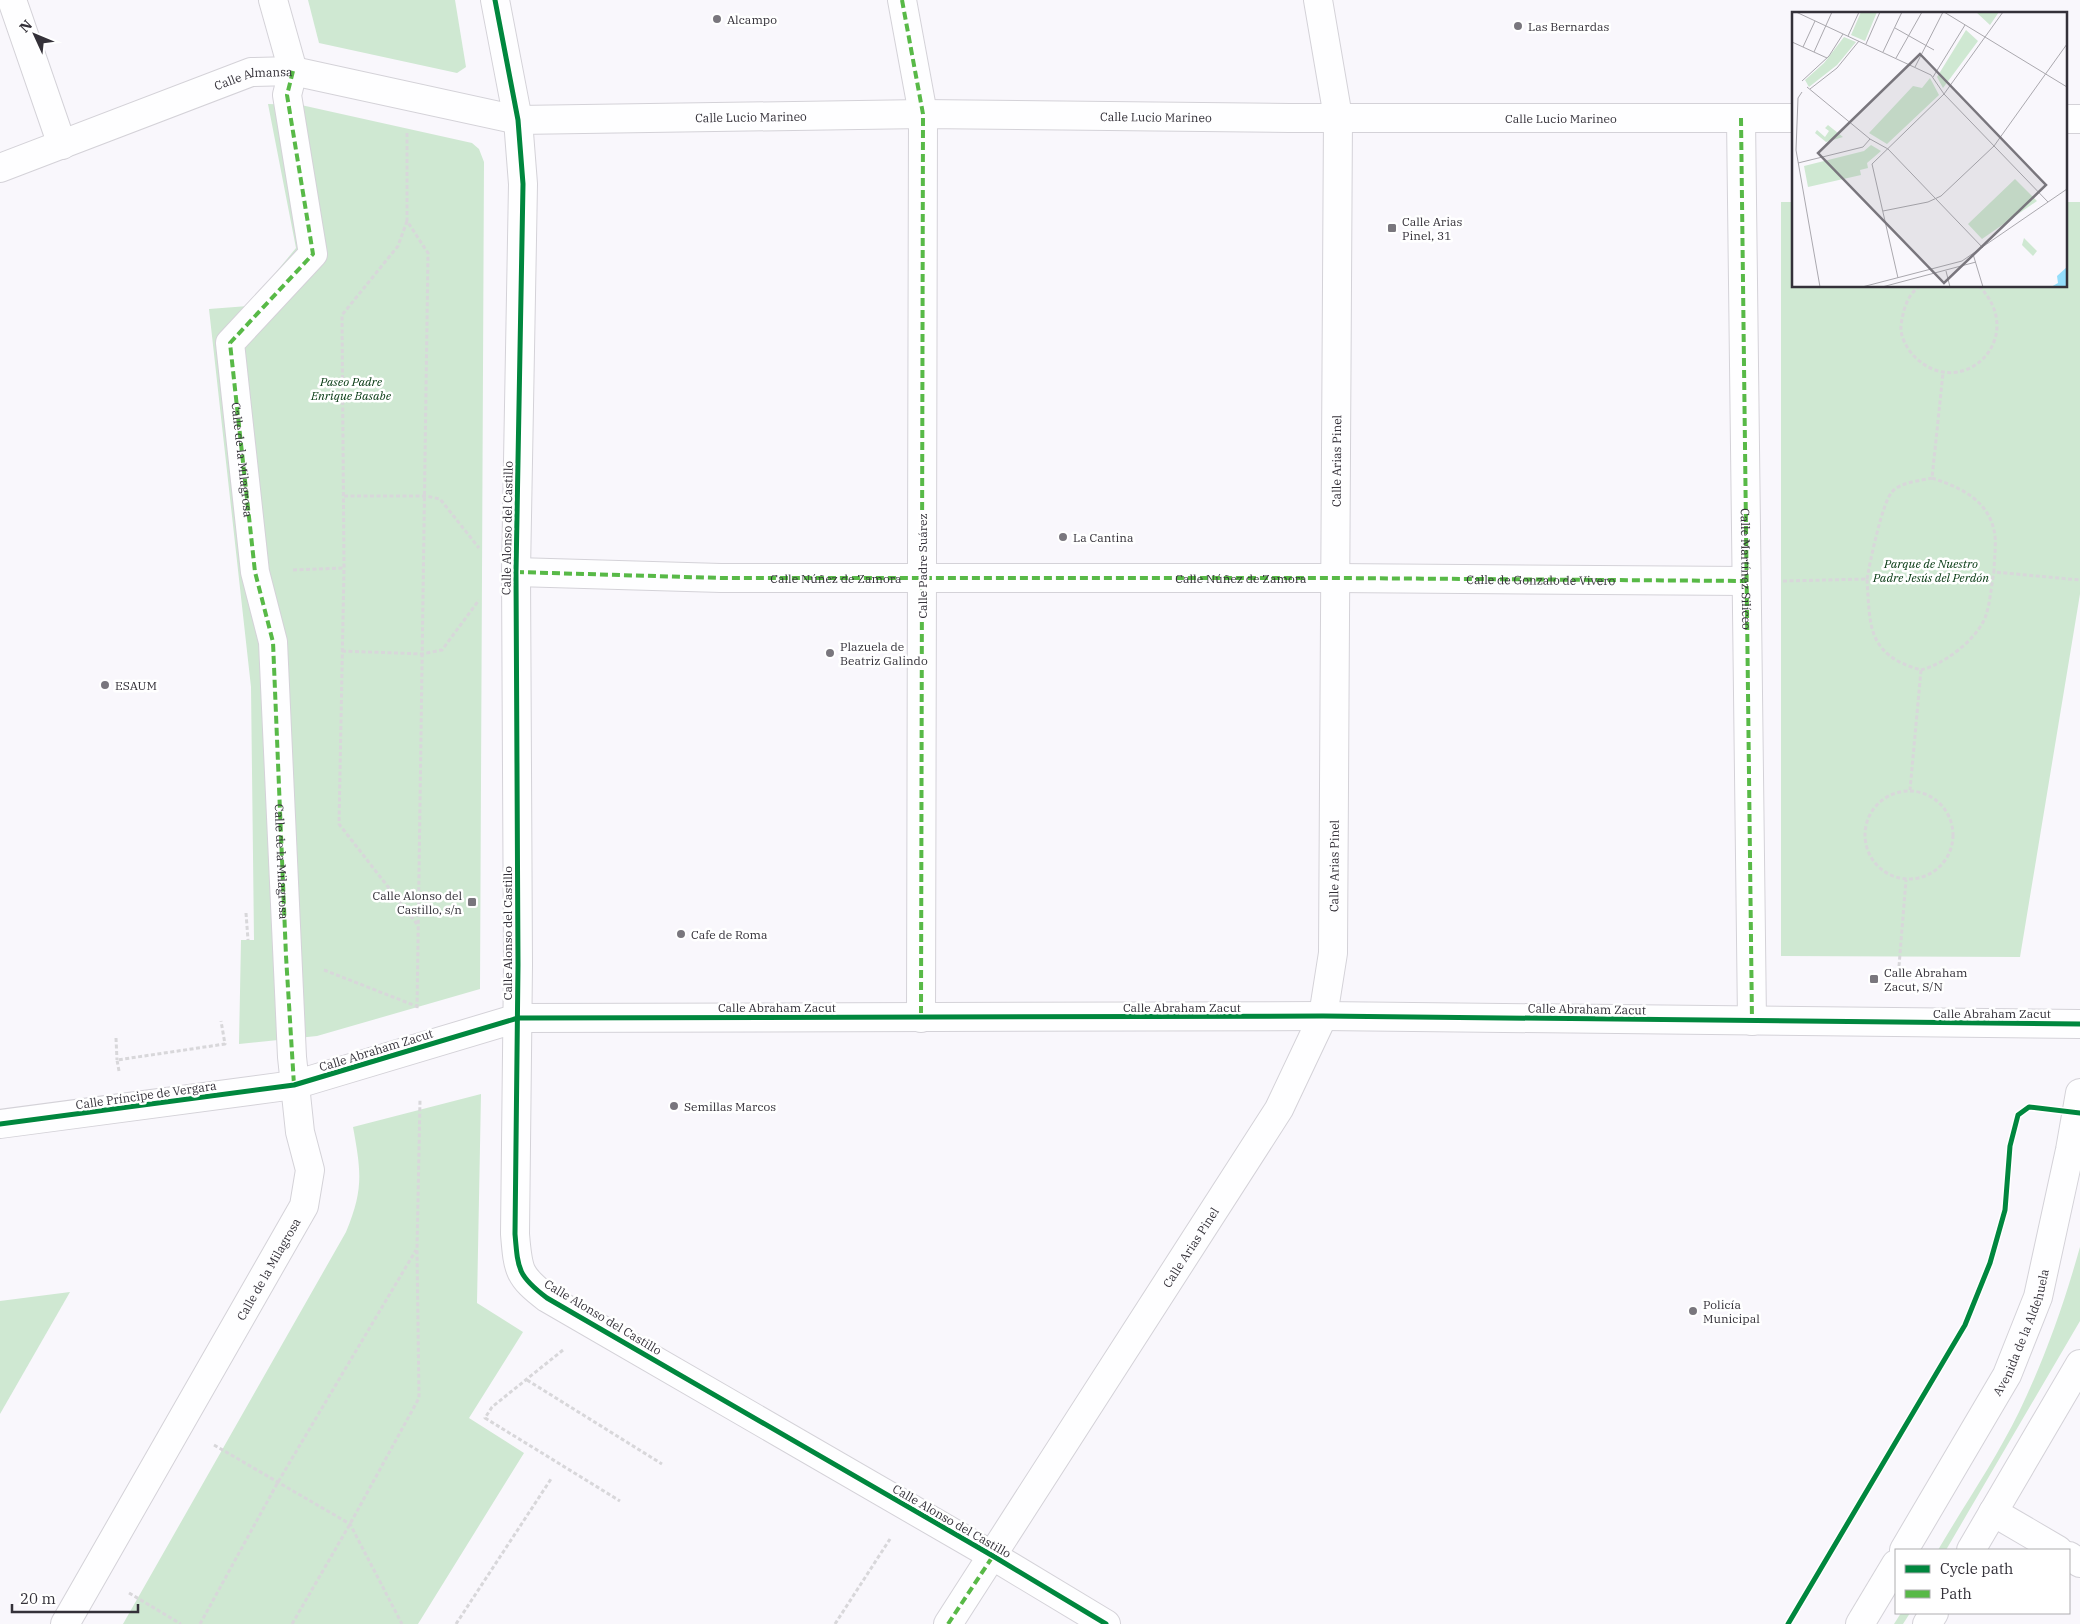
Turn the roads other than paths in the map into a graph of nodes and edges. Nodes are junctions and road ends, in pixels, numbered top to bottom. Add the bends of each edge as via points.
1 (12, 0) edge
2 (273, 0) edge
3 (495, 0) edge
4 (902, 0) edge
5 (1318, 0) edge
6 (293, 71) junction
7 (923, 114) junction
8 (1338, 117) junction
9 (1740, 118) junction
10 (1792, 118) edge
11 (518, 120) junction
12 (62, 145) junction
13 (0, 168) edge
14 (516, 572) junction
15 (922, 578) junction
16 (1335, 578) junction
17 (1746, 581) junction
18 (1323, 1016) junction
19 (518, 1018) junction
20 (921, 1018) junction
21 (1752, 1021) junction
22 (2080, 1024) edge
23 (294, 1085) junction
24 (2080, 1092) edge
25 (0, 1124) edge
26 (2075, 1152) edge
27 (2080, 1364) edge
28 (1993, 1512) junction
29 (1905, 1549) edge
30 (1972, 1549) edge
31 (2056, 1549) edge
32 (993, 1556) junction
33 (1895, 1566) edge
34 (65, 1624) edge
35 (948, 1624) edge
36 (1106, 1624) edge
37 (1860, 1624) edge

1 - 12 street
2 - 6 street
3 - 11 street, Calle Alonso del Castillo
4 - 7 street, Calle Padre Suárez
5 - 8 street, Calle Arias Pinel
6 - 11 street, Calle Almansa
6 - 12 street, Calle Almansa via 251,72
6 - 23 street, Calle de la Milagrosa via 287,95 313,254 230,343 255,572 273,642
7 - 8 street, Calle Lucio Marineo
7 - 11 street, Calle Lucio Marineo
7 - 15 street, Calle Padre Suárez
8 - 9 street, Calle Lucio Marineo
8 - 16 street, Calle Arias Pinel
9 - 10 street, Calle Lucio Marineo
9 - 17 street, Calle Martínez Silíceo
11 - 14 street, Calle Alonso del Castillo via 523,184
12 - 13 street, Calle Almansa
14 - 15 street, Calle Núñez de Zamora via 721,578
14 - 19 street, Calle Alonso del Castillo
15 - 16 street, Calle Núñez de Zamora
15 - 20 street, Calle Padre Suárez
16 - 17 street, Calle de Gonzalo de Vivero
16 - 18 street, Calle Arias Pinel via 1333,953
17 - 21 street, Calle Martínez Silíceo
18 - 20 street, Calle Abraham Zacut
18 - 21 street, Calle Abraham Zacut
18 - 32 street, Calle Arias Pinel via 1279,1109
19 - 20 street, Calle Abraham Zacut
19 - 23 street, Calle Abraham Zacut
19 - 32 street, Calle Alonso del Castillo via 515,1234 518,1267 528,1284
21 - 22 street, Calle Abraham Zacut
23 - 25 street, Calle Príncipe de Vergara
23 - 34 street, Calle de la Milagrosa via 300,1132 310,1170 304,1206
24 - 26 street, Avenida de la Aldehuela
26 - 29 street, Avenida de la Aldehuela via 2038,1297 2007,1375
27 - 28 street
28 - 30 street
28 - 31 street
32 - 35 street, Calle Arias Pinel
32 - 36 street, Calle Alonso del Castillo
33 - 37 street

